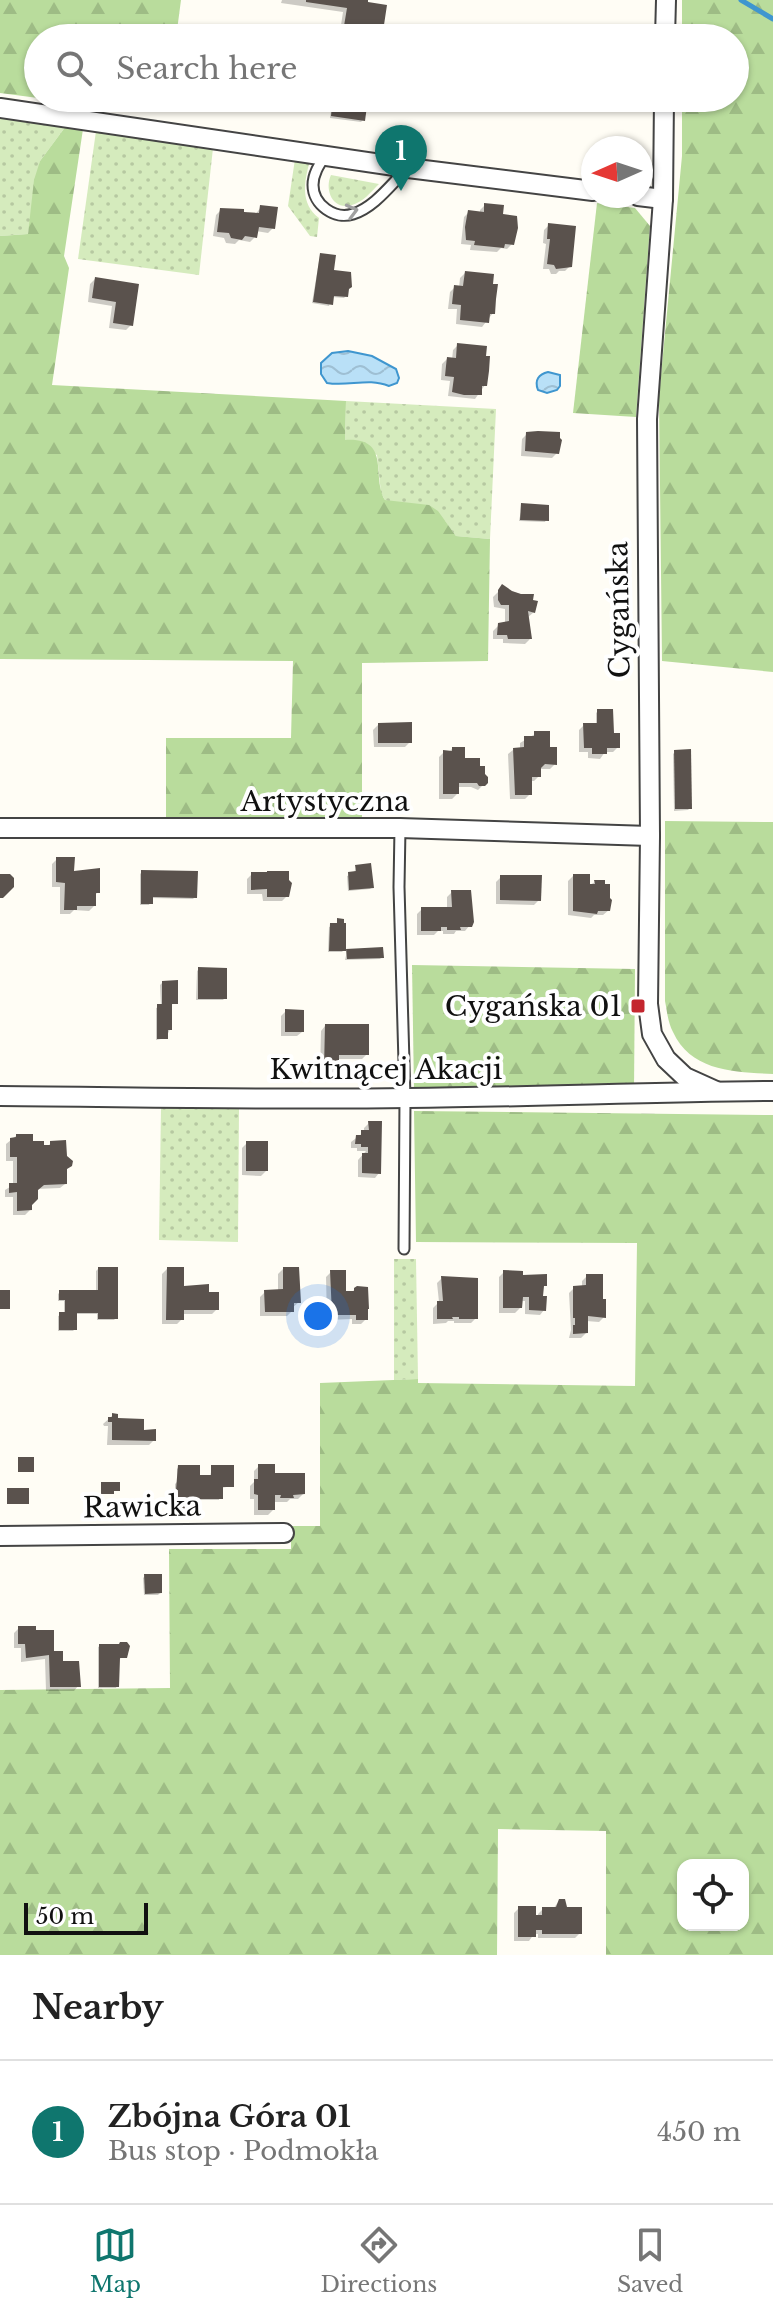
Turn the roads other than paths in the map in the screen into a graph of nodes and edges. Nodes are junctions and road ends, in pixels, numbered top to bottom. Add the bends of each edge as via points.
1 (666, 0) edge
2 (665, 24) edge
3 (0, 108) edge
4 (24, 112) edge
5 (27, 112) edge
6 (664, 112) edge
7 (325, 156) junction
8 (408, 168) junction
9 (581, 190) edge
10 (653, 198) edge
11 (663, 199) junction
12 (0, 828) edge
13 (400, 828) junction
14 (650, 836) junction
15 (716, 1091) junction
16 (773, 1091) edge
17 (0, 1096) edge
18 (405, 1098) junction
19 (404, 1249) dead end
20 (284, 1533) dead end
21 (0, 1536) edge

1 - 2 street
3 - 4 street
5 - 7 street
6 - 11 street, Cygańska
7 - 8 street
7 -> 8 lane via 312,183 314,193 326,210 342,216 369,206
8 - 9 street
10 - 11 street
11 - 14 street, Cygańska via 647,419
12 - 13 street, Artystyczna
13 - 14 street, Artystyczna
13 - 18 lane
14 - 15 street, Cygańska via 652,1034 666,1059 685,1077
15 - 16 street, Kwitnącej Akacji
15 - 18 street, Kwitnącej Akacji
17 - 18 street, Kwitnącej Akacji
18 - 19 lane
20 - 21 street, Rawicka

